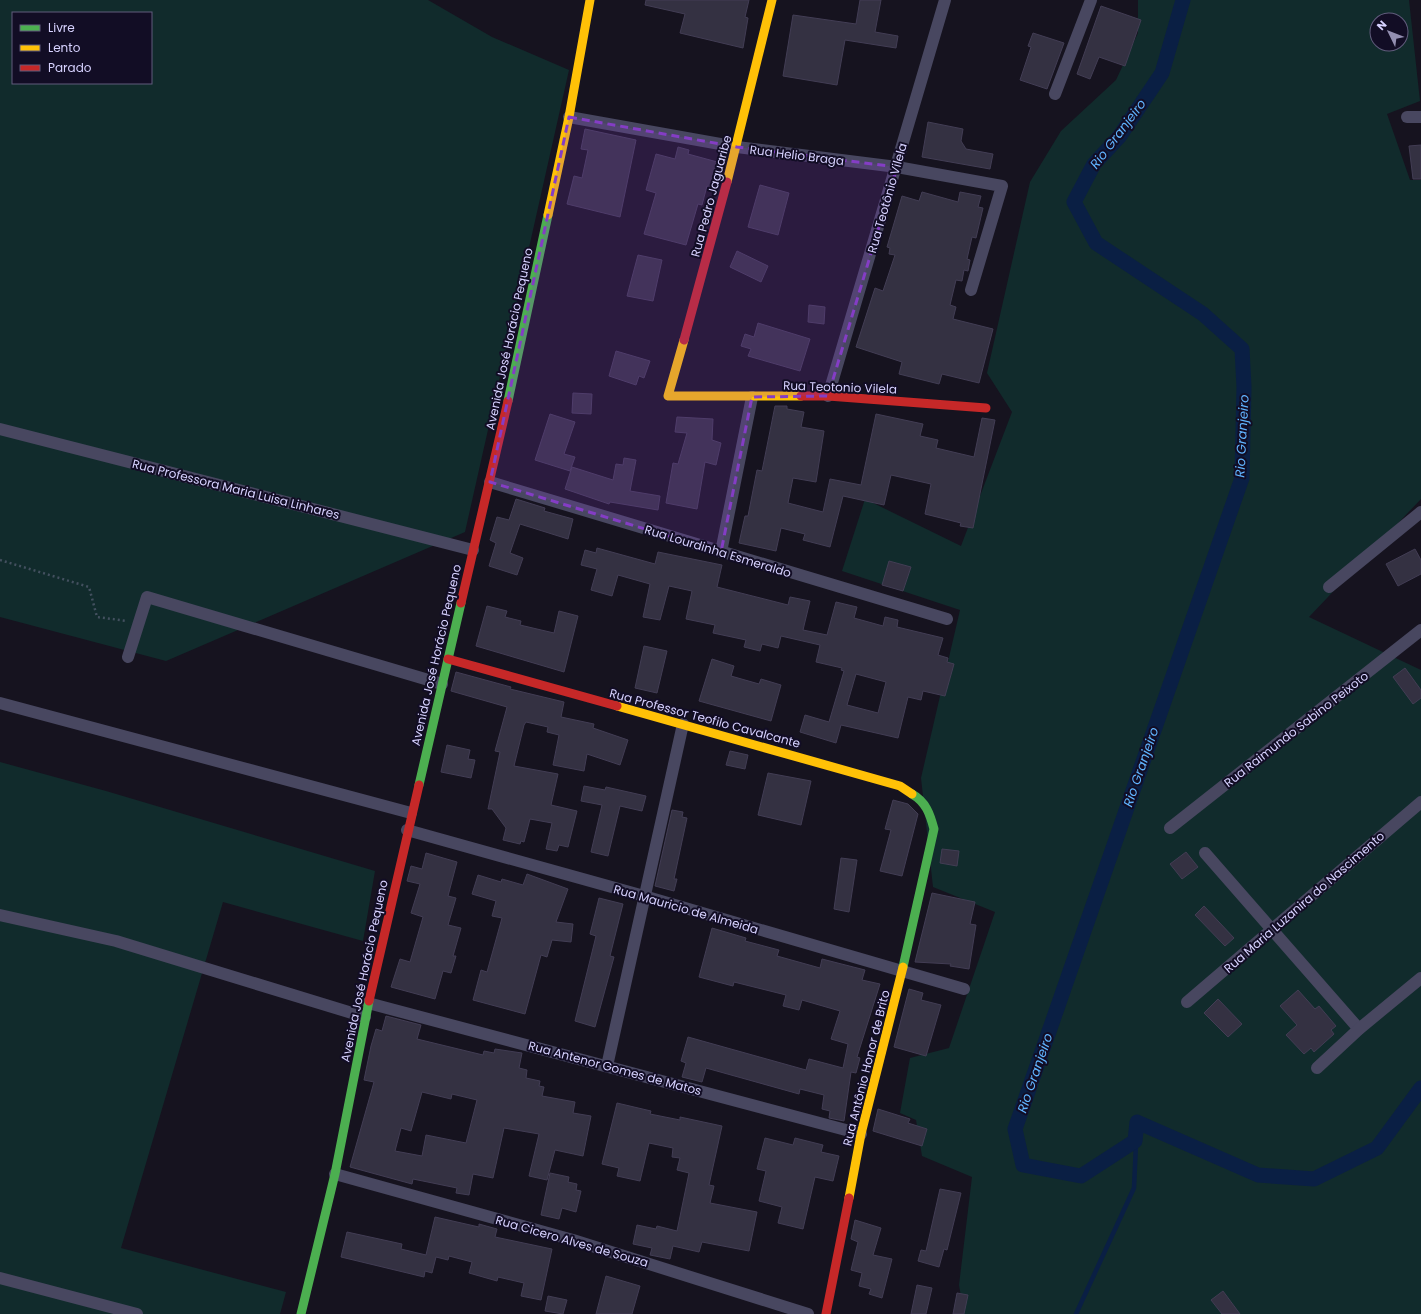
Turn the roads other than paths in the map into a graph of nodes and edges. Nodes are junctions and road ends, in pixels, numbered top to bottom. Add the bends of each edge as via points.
1 (590, 0) edge
2 (772, 0) edge
3 (945, 0) edge
4 (1091, 0) edge
5 (1055, 94) dead end
6 (569, 117) junction
7 (1421, 117) edge
8 (1407, 118) dead end
9 (737, 147) junction
10 (897, 167) junction
11 (971, 290) dead end
12 (668, 396) joint
13 (828, 396) junction
14 (752, 397) junction
15 (986, 408) dead end
16 (0, 429) edge
17 (490, 482) junction
18 (1421, 512) edge
19 (473, 550) junction
20 (721, 552) junction
21 (1329, 587) dead end
22 (947, 619) dead end
23 (1421, 630) edge
24 (128, 657) dead end
25 (448, 660) junction
26 (442, 684) junction
27 (0, 703) edge
28 (683, 724) junction
29 (1421, 802) edge
30 (411, 813) junction
31 (1170, 828) dead end
32 (934, 829) joint
33 (408, 830) junction
34 (1205, 853) dead end
35 (644, 896) junction
36 (0, 915) edge
37 (1272, 930) junction
38 (902, 972) junction
39 (1421, 978) edge
40 (964, 990) dead end
41 (1188, 1002) dead end
42 (368, 1003) junction
43 (365, 1017) junction
44 (1359, 1030) junction
45 (607, 1066) junction
46 (1317, 1068) dead end
47 (861, 1134) junction
48 (335, 1174) junction
49 (0, 1278) edge
50 (138, 1314) edge
51 (301, 1314) edge
52 (808, 1314) edge
53 (826, 1314) edge

1 - 6 street, Avenida José Horácio Pequeno
2 - 9 street, Rua Pedro Jaguaribe
3 - 10 street, Rua Teotônio Vilela
4 - 5 street
6 - 9 street, Rua Helio Braga
6 - 17 street, Avenida José Horácio Pequeno
7 - 8 street
9 - 10 street, Rua Helio Braga
9 - 12 street, Rua Pedro Jaguaribe
10 - 11 street, Rua Helio Braga via 1002,186
10 - 13 street, Rua Teotônio Vilela
12 - 14 street, Rua Teotonio Vilela
13 - 14 street, Rua Teotonio Vilela
13 - 15 street, Rua Teotonio Vilela
14 - 20 street
16 - 19 street, Rua Professora Maria Luisa Linhares
17 - 19 street, Avenida José Horácio Pequeno
17 - 20 street, Rua Lourdinha Esmeraldo
18 - 21 street
19 - 25 street, Avenida José Horácio Pequeno
20 - 22 street, Rua Lourdinha Esmeraldo
23 - 31 street, Rua Raimundo Sabino Peixoto
24 - 26 street via 147,597
25 - 26 street, Avenida José Horácio Pequeno
25 - 28 street, Rua Professor Teofilo Cavalcante
26 - 30 street, Avenida José Horácio Pequeno
27 - 30 street
28 - 32 street, Rua Professor Teofilo Cavalcante via 900,786 919,798 930,813
28 - 35 street
29 - 37 street, Rua Maria Luzanira do Nascimento
30 - 33 street, Avenida José Horácio Pequeno
32 - 38 street, Rua Antônio Honor de Brito
33 - 35 street, Rua Mauricio de Almeida
33 - 42 street, Avenida José Horácio Pequeno
34 - 37 street
35 - 38 street, Rua Mauricio de Almeida
35 - 45 street
36 - 43 street via 116,941
37 - 41 street, Rua Maria Luzanira do Nascimento
37 - 44 street
38 - 40 street, Rua Mauricio de Almeida
38 - 47 street, Rua Antônio Honor de Brito
39 - 44 street
42 - 43 street, Avenida José Horácio Pequeno
42 - 45 street, Rua Antenor Gomes de Matos
43 - 48 street, Avenida José Horácio Pequeno
44 - 46 street
45 - 47 street, Rua Antenor Gomes de Matos
47 - 53 street, Rua Antônio Honor de Brito
48 - 51 street, Avenida José Horácio Pequeno
48 - 52 street, Rua Cicero Alves de Souza via 573,1240
49 - 50 street

